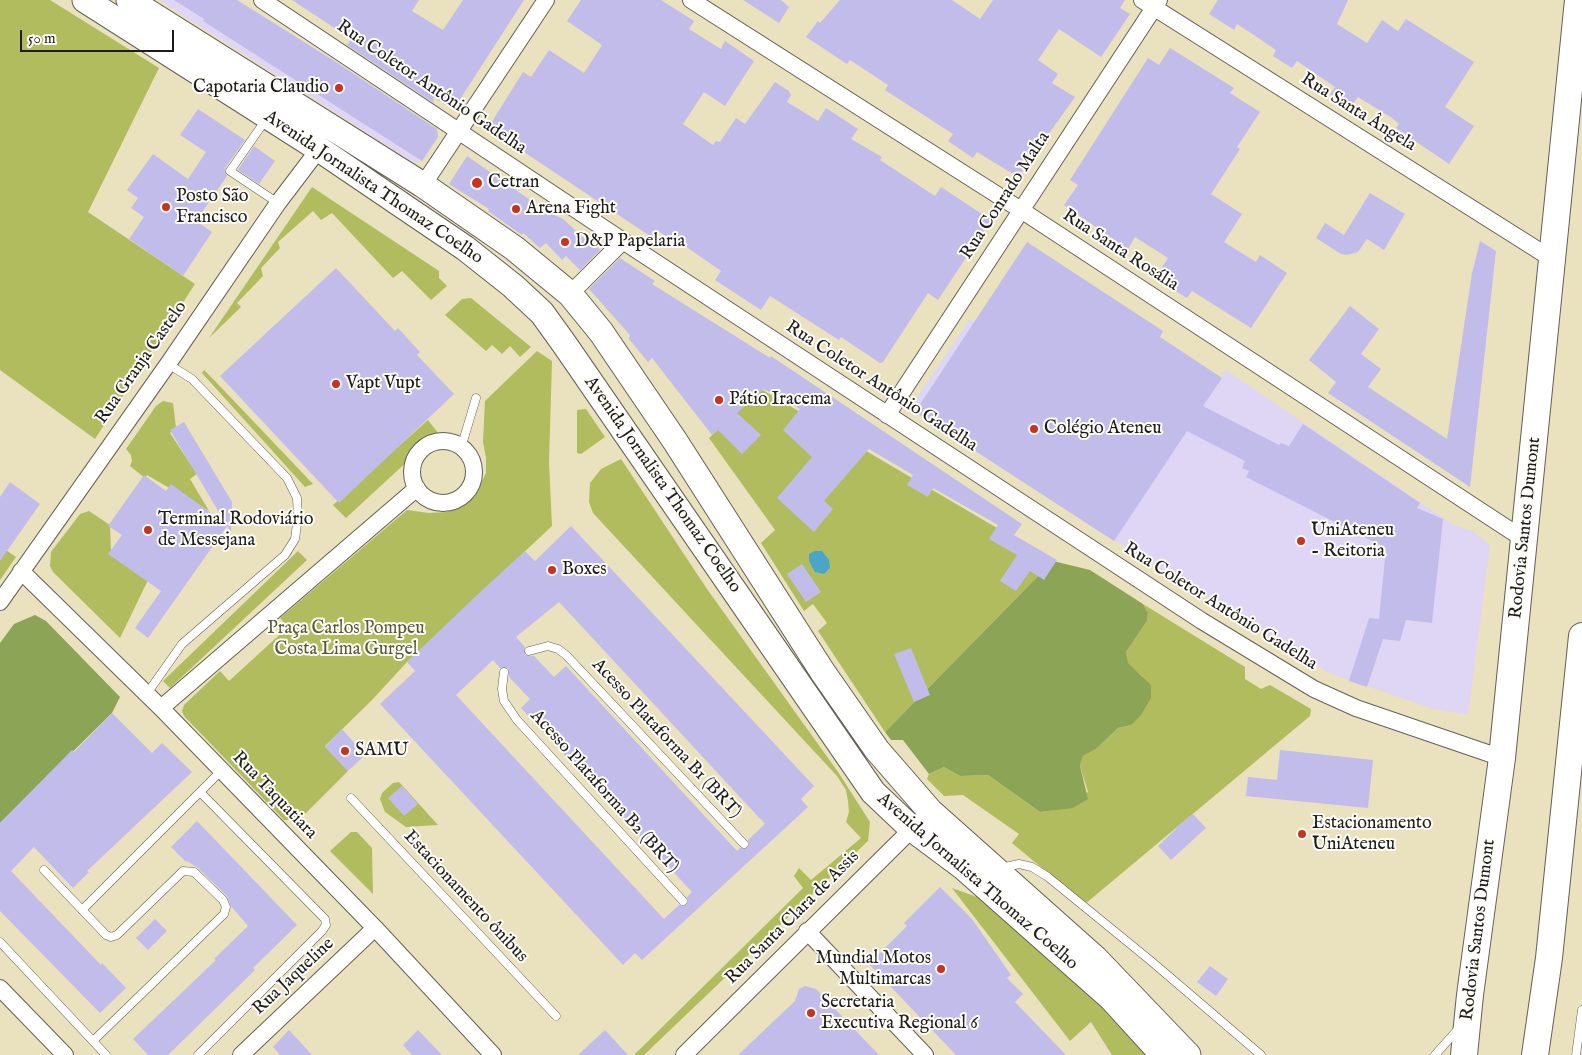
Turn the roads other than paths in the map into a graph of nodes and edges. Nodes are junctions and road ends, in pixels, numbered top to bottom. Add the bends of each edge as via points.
1 (85, 0) edge
2 (129, 0) edge
3 (262, 0) edge
4 (546, 0) edge
5 (691, 0) edge
6 (1578, 0) edge
7 (1152, 3) edge
8 (268, 117) junction
9 (460, 132) junction
10 (319, 149) junction
11 (423, 185) junction
12 (278, 203) junction
13 (1021, 210) junction
14 (623, 241) junction
15 (1552, 260) junction
16 (570, 294) junction
17 (168, 364) junction
18 (476, 398) dead end
19 (887, 415) junction
20 (461, 448) junction
21 (417, 488) junction
22 (1524, 540) junction
23 (21, 571) junction
24 (0, 602) edge
25 (1582, 636) edge
26 (529, 651) dead end
27 (504, 672) dead end
28 (146, 695) junction
29 (161, 708) junction
30 (1577, 722) edge
31 (1502, 758) junction
32 (221, 771) junction
33 (200, 792) junction
34 (351, 798) dead end
35 (930, 811) junction
36 (912, 829) junction
37 (744, 844) dead end
38 (44, 870) dead end
39 (996, 870) junction
40 (682, 901) dead end
41 (82, 910) junction
42 (375, 928) junction
43 (807, 931) junction
44 (0, 942) edge
45 (0, 988) edge
46 (1582, 1010) edge
47 (556, 1016) dead end
48 (1468, 1018) junction
49 (94, 1041) junction
50 (65, 1055) edge
51 (106, 1055) edge
52 (198, 1055) edge
53 (241, 1055) edge
54 (493, 1055) edge
55 (684, 1055) edge
56 (925, 1055) edge
57 (1163, 1055) edge
58 (1188, 1055) edge
59 (1260, 1055) edge
60 (1435, 1055) edge
61 (1464, 1055) edge
62 (1535, 1055) edge
63 (1576, 1055) edge

1 - 8 main road, Avenida Jornalista Thomaz Coelho
2 - 11 main road, Avenida Jornalista Thomaz Coelho
3 - 9 street, Rua Coletor Antônio Gadelha
4 - 9 street
5 - 13 street, Rua Santa Rosália
6 - 15 highway, Rodovia Santos Dumont
7 - 13 street, Rua Conrado Malta
7 - 15 street, Rua Santa Ângela
8 - 10 main road, Avenida Jornalista Thomaz Coelho
8 - 12 lane via 230,171
9 - 11 street
9 - 14 street, Rua Coletor Antônio Gadelha
10 - 12 street, Rua Granja Castelo
10 - 36 main road, Avenida Jornalista Thomaz Coelho via 465,248 542,313 873,792
11 - 16 main road, Avenida Jornalista Thomaz Coelho via 514,248
12 - 17 street, Rua Granja Castelo
13 - 19 street, Rua Conrado Malta
13 - 22 street, Rua Santa Rosália
14 - 16 street
14 - 19 street, Rua Coletor Antônio Gadelha
15 - 22 highway, Rodovia Santos Dumont
16 - 35 main road, Avenida Jornalista Thomaz Coelho via 600,332 669,434 867,735
17 - 23 street, Rua Granja Castelo
17 - 28 lane via 192,379 287,478 297,498 298,517 295,539 285,555 182,644
18 - 20 lane
19 - 31 street, Rua Coletor Antônio Gadelha via 1194,616 1314,689 1356,708
20 - 21 street via 441,442 422,449 412,468
20 - 21 street via 473,465 474,474 467,492 451,502 441,503 431,500
21 - 29 street
22 - 31 highway, Rodovia Santos Dumont
23 - 24 street, Rua Granja Castelo
23 - 28 street, Rua Taquatiara
25 - 30 highway
26 - 37 lane, Acesso Plataforma B1 (BRT) via 548,646 566,654
27 - 40 lane, Acesso Plataforma B2 (BRT) via 504,701 517,720
28 - 29 street, Rua Taquatiara
29 - 32 street, Rua Taquatiara
30 - 62 highway via 1550,958
31 - 48 highway, Rodovia Santos Dumont
32 - 33 lane
32 - 42 street, Rua Taquatiara
33 - 41 lane
33 - 52 lane via 325,919 326,925
34 - 47 lane, Estacionamento ônibus
35 - 36 street, Rua Santa Clara de Assis
35 - 39 main road, Avenida Jornalista Thomaz Coelho
36 - 43 street, Rua Santa Clara de Assis
36 - 57 main road, Avenida Jornalista Thomaz Coelho via 963,868 1112,999
38 - 41 lane
39 - 58 main road, Avenida Jornalista Thomaz Coelho via 1095,958
39 - 59 lane via 1019,864 1032,867 1048,877
41 - 49 lane via 106,935 116,935 183,871 188,870 223,900 226,907 224,914
42 - 53 street, Rua Jaqueline
42 - 54 street, Rua Taquatiara
43 - 55 street, Rua Santa Clara de Assis
43 - 56 street
44 - 49 lane
45 - 50 street
46 - 63 lane
48 - 60 lane
48 - 61 highway, Rodovia Santos Dumont
49 - 51 lane

